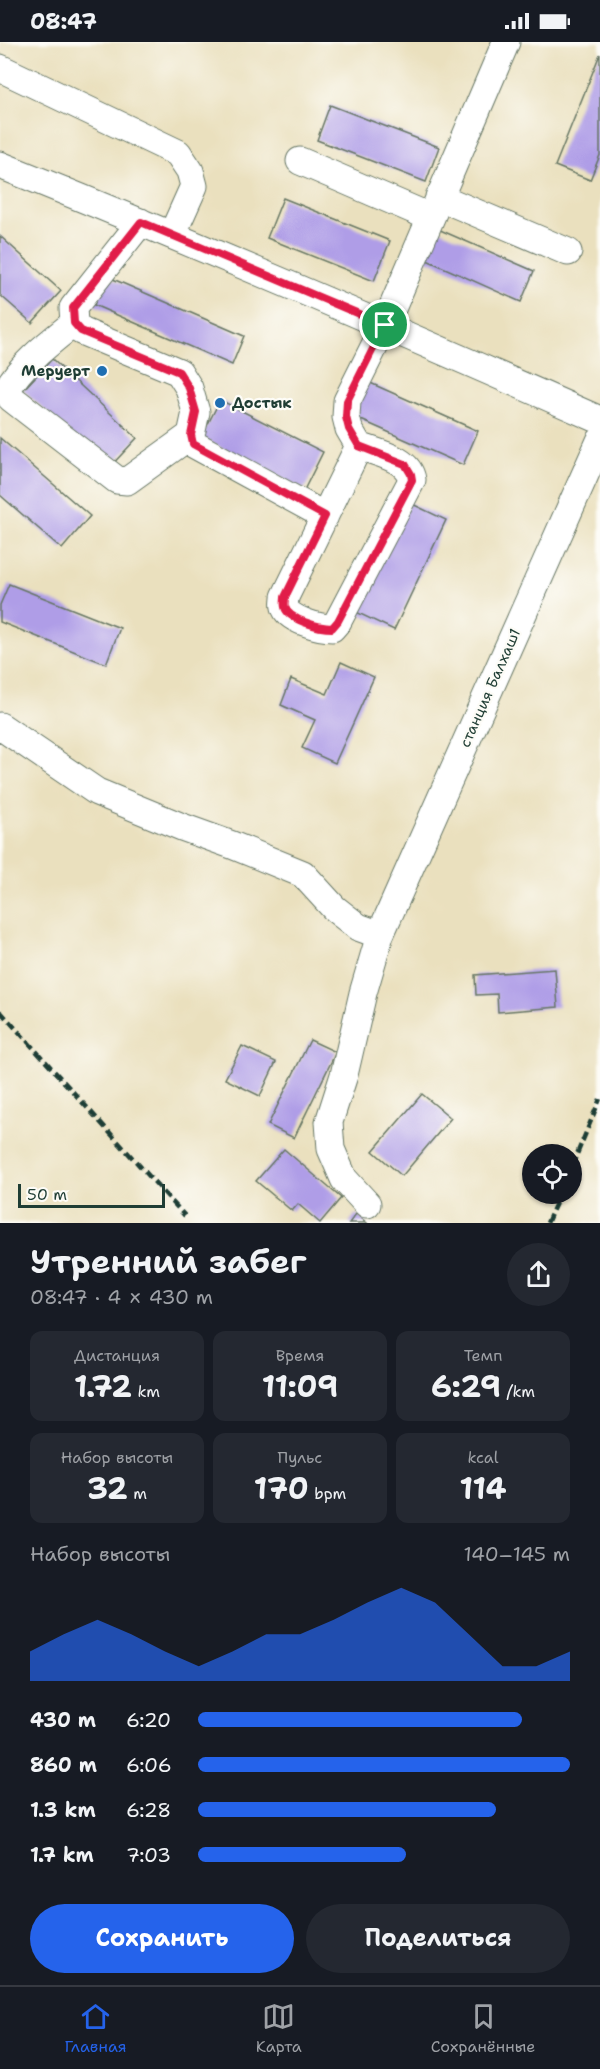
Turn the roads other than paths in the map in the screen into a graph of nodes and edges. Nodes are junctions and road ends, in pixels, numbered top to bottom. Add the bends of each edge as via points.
1 (506, 42) edge
2 (0, 68) edge
3 (300, 161) dead end
4 (0, 165) edge
5 (435, 207) junction
6 (141, 222) junction
7 (172, 235) junction
8 (568, 252) dead end
9 (74, 323) junction
10 (385, 325) junction
11 (600, 420) edge
12 (191, 435) junction
13 (600, 441) edge
14 (359, 446) junction
15 (325, 516) junction
16 (0, 726) edge
17 (380, 935) junction
18 (367, 1204) dead end

1 - 5 street
2 - 7 street via 178,153 195,186
3 - 5 street
4 - 6 street
5 - 8 street
5 - 10 street
6 - 7 street
6 - 9 street via 73,308
7 - 10 street
9 - 12 street via 81,331 179,372 196,412
9 - 12 street via 13,378 8,388 11,398 117,480 126,480
10 - 11 street
10 - 14 street via 347,401 349,429
12 - 15 street via 193,444
13 - 17 street, станция Балхаш1
14 - 15 street
14 - 15 street via 405,464 412,480 332,628 318,628 290,614 285,607 285,597
16 - 17 street via 97,792 303,874 350,921
17 - 18 street, станция Балхаш1 via 329,1122 331,1149 344,1179

